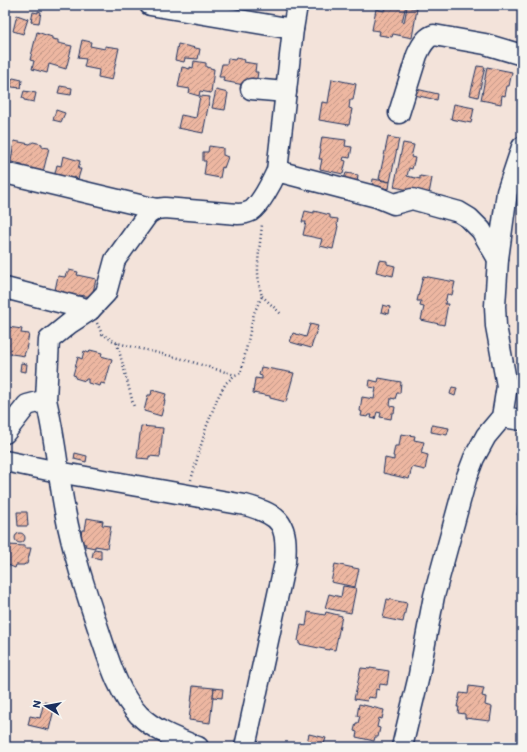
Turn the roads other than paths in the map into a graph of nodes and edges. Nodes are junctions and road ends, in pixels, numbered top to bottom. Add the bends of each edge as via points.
1 (150, 5) edge
2 (297, 5) edge
3 (293, 29) junction
4 (522, 55) edge
5 (251, 89) dead end
6 (286, 92) junction
7 (399, 112) dead end
8 (522, 147) edge
9 (277, 171) junction
10 (5, 172) edge
11 (156, 209) junction
12 (498, 259) junction
13 (5, 288) edge
14 (90, 310) junction
15 (46, 400) junction
16 (502, 417) junction
17 (522, 420) edge
18 (5, 433) edge
19 (6, 466) edge
20 (58, 472) junction
21 (198, 747) edge
22 (245, 747) edge
23 (402, 747) edge

1 - 3 street
2 - 3 street
3 - 6 street
4 - 7 street via 485,44 430,36 419,49
5 - 6 street
6 - 9 street
8 - 12 street via 507,192
9 - 11 street via 257,205 249,212 238,214
9 - 12 street via 377,197 394,204 412,199 459,212 481,230
10 - 11 street
11 - 14 street via 144,220 115,260 106,293
12 - 16 street via 496,326 507,386
13 - 14 street
14 - 15 street via 49,340
15 - 18 street via 28,404
15 - 20 street via 52,423
16 - 17 street
16 - 23 street via 486,436 466,479 434,596
19 - 20 street
20 - 21 street via 74,555 122,690 133,708 145,720
20 - 22 street via 260,509 277,520 285,535 283,576

